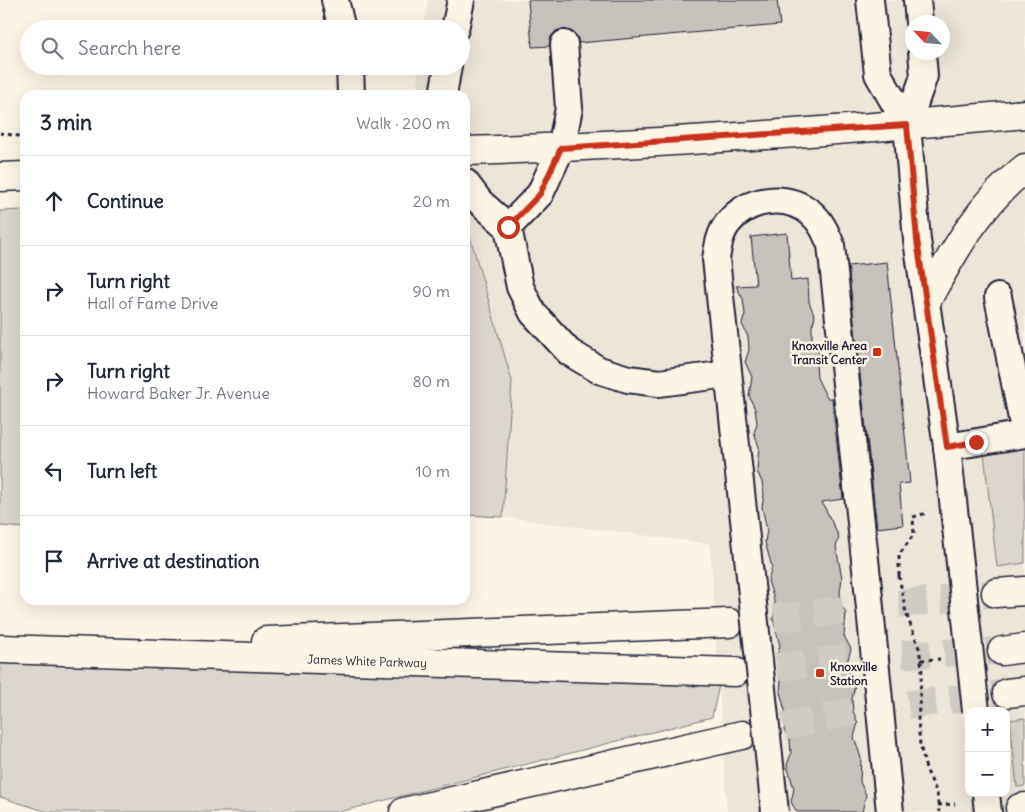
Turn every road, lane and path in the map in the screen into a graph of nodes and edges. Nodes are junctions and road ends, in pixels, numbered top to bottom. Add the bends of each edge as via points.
1 (336, 0) edge
2 (460, 0) edge
3 (870, 0) edge
4 (917, 0) edge
5 (918, 15) edge
6 (340, 20) edge
7 (457, 20) edge
8 (564, 44) dead end
9 (923, 60) edge
10 (350, 75) edge
11 (446, 75) edge
12 (351, 90) edge
13 (444, 90) edge
14 (1025, 114) edge
15 (907, 125) junction
16 (0, 133) edge
17 (20, 137) edge
18 (561, 148) junction
19 (470, 151) edge
20 (1025, 168) edge
21 (20, 176) edge
22 (0, 177) edge
23 (470, 189) edge
24 (508, 227) junction
25 (998, 297) dead end
26 (927, 300) junction
27 (728, 374) junction
28 (1025, 434) edge
29 (947, 447) junction
30 (927, 513) dead end
31 (1025, 591) edge
32 (996, 593) tunnel mouth
33 (730, 623) tunnel mouth
34 (0, 649) edge
35 (40, 651) junction
36 (940, 659) dead end
37 (921, 660) junction
38 (735, 672) tunnel mouth
39 (976, 707) edge
40 (742, 735) tunnel mouth
41 (986, 797) edge
42 (955, 804) dead end
43 (938, 805) junction
44 (404, 812) edge
45 (775, 812) edge
46 (890, 812) edge
47 (939, 812) edge
48 (988, 812) edge

1 - 6 street
2 - 7 street
3 - 15 street via 878,74
4 - 5 street
8 - 18 street via 569,108
9 - 15 street via 924,76
10 - 12 street
11 - 13 street
14 - 15 main road
15 - 18 main road
15 - 26 street via 917,240
16 - 17 path
18 - 19 main road
18 - 24 street via 540,194
20 - 26 main road via 977,215 959,240
21 - 22 main road
23 - 24 street
24 - 27 street via 520,288 533,313 568,352 599,370 628,379 659,383
25 - 28 street
26 - 29 street
27 - 45 street, bridge
27 - 46 street, bridge via 716,259 719,240 728,223 742,210 758,202 776,200 795,204 811,213 823,227 831,245
28 - 29 street
29 - 39 street, bridge
30 - 37 path, bridge via 913,517 914,534 899,555 899,576 906,612
31 - 32 main road
33 - 35 main road
34 - 35 main road, James White Parkway
35 - 38 main road, James White Parkway
36 - 37 path
37 - 43 path, bridge via 920,745
40 - 44 main road
41 - 48 street
42 - 43 path
43 - 47 path, bridge

